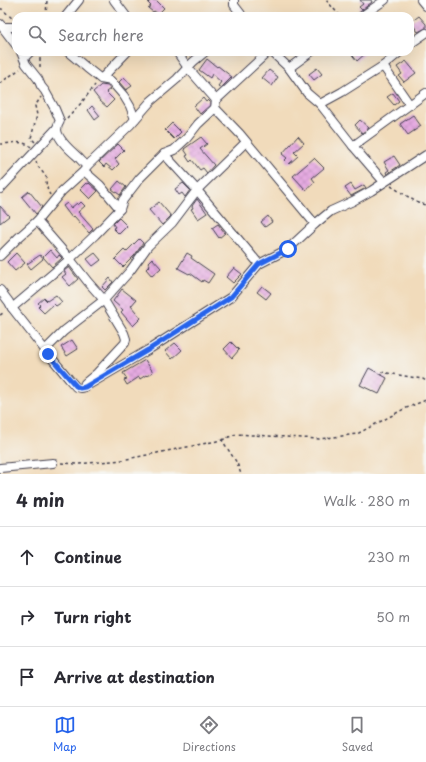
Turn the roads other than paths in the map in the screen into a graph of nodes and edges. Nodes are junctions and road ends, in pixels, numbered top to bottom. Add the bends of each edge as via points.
1 (79, 0) edge
2 (114, 0) edge
3 (234, 0) edge
4 (385, 0) edge
5 (421, 0) edge
6 (426, 6) edge
7 (69, 12) edge
8 (123, 12) edge
9 (240, 12) edge
10 (368, 12) edge
11 (1, 26) edge
12 (12, 27) edge
13 (426, 33) edge
14 (12, 41) edge
15 (414, 41) edge
16 (25, 56) edge
17 (73, 56) edge
18 (123, 56) edge
19 (180, 56) edge
20 (200, 56) edge
21 (264, 56) edge
22 (276, 56) edge
23 (305, 56) edge
24 (395, 56) edge
25 (382, 66) junction
26 (188, 68) junction
27 (288, 68) junction
28 (101, 79) junction
29 (426, 93) edge
30 (216, 100) junction
31 (320, 104) junction
32 (410, 105) junction
33 (215, 108) junction
34 (135, 119) junction
35 (56, 128) junction
36 (246, 142) junction
37 (353, 146) junction
38 (164, 154) junction
39 (426, 155) edge
40 (86, 168) junction
41 (384, 182) junction
42 (0, 189) edge
43 (197, 190) junction
44 (120, 209) junction
45 (37, 221) junction
46 (315, 224) junction
47 (0, 256) edge
48 (70, 259) junction
49 (259, 264) junction
50 (0, 290) edge
51 (104, 300) junction
52 (12, 308) junction
53 (45, 350) junction
54 (80, 388) junction
55 (53, 463) road end
56 (0, 468) edge

1 - 7 street
2 - 8 street
3 - 9 street via 234,5
4 - 10 street
5 - 6 street
11 - 12 street
11 - 14 street
13 - 15 street
16 - 35 street via 55,109 60,121
17 - 28 street
18 - 28 street
19 - 26 street
20 - 26 street
21 - 30 street
22 - 27 street
23 - 27 street
24 - 25 street
25 - 31 street
25 - 32 street
26 - 30 street
26 - 34 street
27 - 31 street via 307,93
28 - 34 street via 111,81 127,101
29 - 32 street
30 - 33 street
31 - 37 street
32 - 37 street
33 - 36 street
33 - 38 street via 174,150
34 - 40 street
35 - 40 street via 61,140
35 - 42 street
36 - 43 street
36 - 46 street
37 - 41 street
38 - 43 street
38 - 44 street via 132,188
39 - 41 street
40 - 44 street
40 - 45 street via 62,191
41 - 46 street via 331,211
43 - 49 street
43 - 51 street via 172,223 148,246
44 - 48 street
45 - 47 street
45 - 48 street
46 - 49 street via 288,249
48 - 51 street
48 - 52 street
49 - 54 street via 231,297 112,372
50 - 52 street
51 - 53 street via 64,331
51 - 54 street via 124,333 125,343
52 - 53 street
53 - 54 street
55 - 56 street

